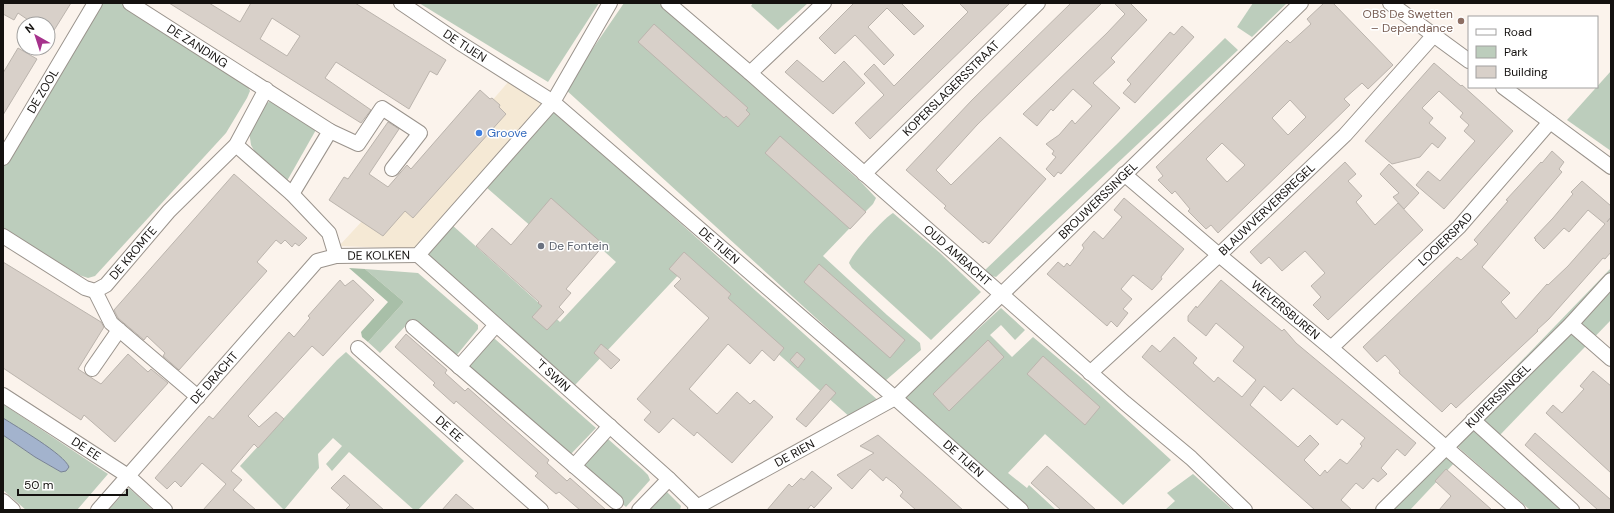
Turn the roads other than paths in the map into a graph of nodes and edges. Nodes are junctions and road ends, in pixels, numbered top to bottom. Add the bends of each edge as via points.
1 (95, 3) edge
2 (130, 3) edge
3 (401, 3) edge
4 (610, 3) edge
5 (668, 3) edge
6 (824, 3) edge
7 (1038, 3) edge
8 (1301, 3) edge
9 (1390, 3) edge
10 (1434, 35) junction
11 (1468, 60) edge
12 (750, 73) junction
13 (1505, 88) edge
14 (266, 90) junction
15 (553, 102) junction
16 (1550, 122) junction
17 (330, 131) junction
18 (236, 145) junction
19 (3, 158) edge
20 (1611, 167) edge
21 (392, 169) dead end
22 (864, 174) junction
23 (1124, 174) junction
24 (292, 194) junction
25 (3, 236) edge
26 (418, 255) junction
27 (1219, 255) junction
28 (336, 256) junction
29 (1611, 280) edge
30 (95, 291) junction
31 (1001, 294) junction
32 (1571, 324) junction
33 (496, 325) junction
34 (413, 327) dead end
35 (119, 330) junction
36 (358, 348) dead end
37 (1331, 348) junction
38 (1611, 359) edge
39 (459, 367) junction
40 (92, 369) dead end
41 (1090, 373) junction
42 (3, 395) edge
43 (198, 397) junction
44 (895, 398) junction
45 (1473, 420) junction
46 (610, 426) junction
47 (1446, 447) junction
48 (574, 466) junction
49 (128, 476) junction
50 (668, 480) junction
51 (3, 501) edge
52 (616, 502) dead end
53 (698, 509) edge
54 (13, 510) edge
55 (98, 510) edge
56 (165, 510) edge
57 (541, 510) edge
58 (639, 510) edge
59 (1021, 510) edge
60 (1245, 510) edge
61 (1383, 510) edge
62 (1518, 510) edge
63 (1572, 510) edge

1 - 19 street, DE ZOOL
2 - 14 street, DE ZANDING
3 - 15 street, DE TIJEN
4 - 15 street, DE KOLKEN
5 - 12 street, OUD AMBACHT
6 - 12 street
7 - 22 street, KOPERSLAGERSSTRAAT
8 - 23 street, BROUWERSSINGEL
9 - 10 street
10 - 11 street
10 - 27 street, BLAUWVERVERSREGEL via 1344,135
12 - 22 street, OUD AMBACHT
13 - 16 street
14 - 17 street, DE ZANDING
14 - 18 street
15 - 26 street, DE KOLKEN
15 - 44 street, DE TIJEN
16 - 20 street
16 - 37 street, LOOIERSPAD via 1459,227
17 - 21 street, DE ZANDING via 358,144 382,108 420,133
17 - 24 street
18 - 24 street, DE KOLKEN
18 - 30 street, DE KROMTE via 169,211 106,285
22 - 31 street, OUD AMBACHT
23 - 27 street, WEVERSBUREN
23 - 31 street, BROUWERSSINGEL
24 - 28 street, DE KOLKEN via 330,233
25 - 30 street via 85,288
26 - 28 street, DE KOLKEN
26 - 33 street, 'T SWIN
27 - 37 street, WEVERSBUREN
27 - 41 street, BLAUWVERVERSREGEL
28 - 43 street, DE DRACHT via 318,261
29 - 32 street, KUIPERSSINGEL
30 - 35 street via 110,323
31 - 41 street, OUD AMBACHT
31 - 44 street, BROUWERSSINGEL
32 - 38 street
32 - 45 street, KUIPERSSINGEL
33 - 39 street
33 - 46 street, 'T SWIN
34 - 39 street
35 - 40 street
35 - 43 street
36 - 57 street, DE EE
37 - 47 street, WEVERSBUREN
39 - 48 street
41 - 60 street, OUD AMBACHT via 1191,458
42 - 49 street, DE EE
43 - 49 street, DE DRACHT
44 - 53 street, DE RIEN
44 - 59 street, DE TIJEN
45 - 47 street, KUIPERSSINGEL
45 - 63 street
46 - 48 street
46 - 50 street, 'T SWIN
47 - 61 street, KUIPERSSINGEL
47 - 62 street, WEVERSBUREN
48 - 52 street
49 - 55 street, DE DRACHT
49 - 56 street, DE EE
50 - 53 street, 'T SWIN
50 - 58 street
51 - 54 street

